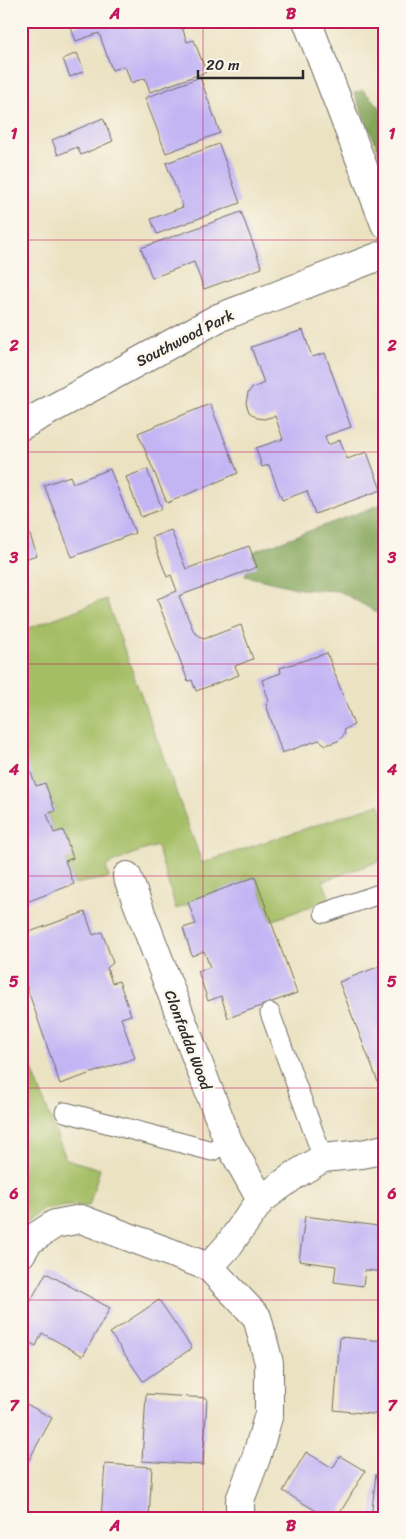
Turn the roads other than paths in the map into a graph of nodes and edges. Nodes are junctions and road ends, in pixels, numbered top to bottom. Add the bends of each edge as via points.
1 (307, 21) edge
2 (384, 222) edge
3 (385, 254) edge
4 (21, 426) edge
5 (127, 876) dead end
6 (385, 892) edge
7 (324, 913) dead end
8 (270, 1012) dead end
9 (65, 1112) dead end
10 (228, 1141) junction
11 (385, 1149) edge
12 (323, 1158) junction
13 (261, 1200) junction
14 (21, 1254) edge
15 (209, 1267) junction
16 (240, 1518) edge

1 - 2 main road
3 - 4 main road, Southwood Park via 218,318
5 - 10 main road, Clonfadda Wood
6 - 7 lane
8 - 12 lane
9 - 10 lane via 212,1151
10 - 13 main road, Clonfadda Wood
11 - 12 main road
12 - 13 main road
13 - 15 main road
14 - 15 main road via 29,1242 55,1224 81,1220
15 - 16 main road via 257,1317 269,1363 269,1414 240,1500

